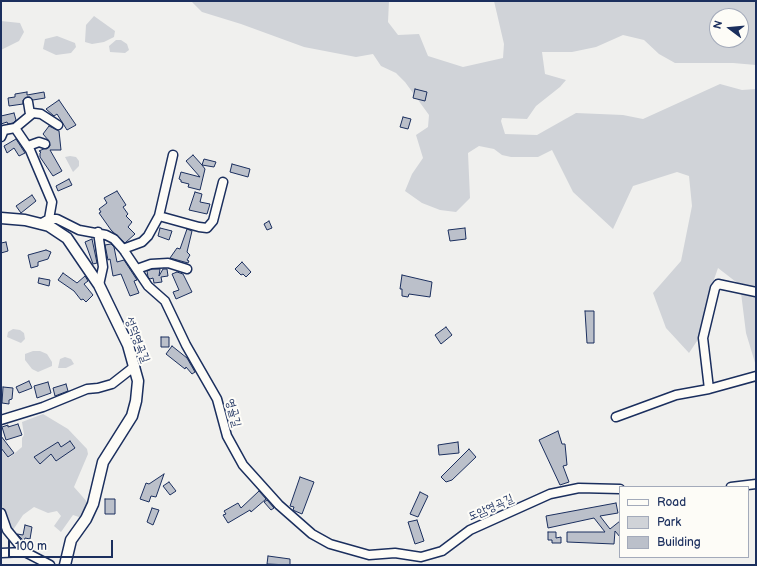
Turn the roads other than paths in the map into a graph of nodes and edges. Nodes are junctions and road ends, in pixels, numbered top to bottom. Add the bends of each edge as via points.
1 (28, 102) dead end
2 (30, 114) junction
3 (58, 125) dead end
4 (15, 128) junction
5 (2, 132) edge
6 (45, 144) dead end
7 (28, 146) junction
8 (173, 155) dead end
9 (223, 182) dead end
10 (159, 216) junction
11 (1, 218) edge
12 (45, 222) junction
13 (98, 232) junction
14 (123, 249) junction
15 (137, 268) junction
16 (187, 269) dead end
17 (99, 285) junction
18 (756, 292) edge
19 (134, 366) junction
20 (756, 376) edge
21 (709, 389) junction
22 (616, 417) dead end
23 (1, 420) edge
24 (756, 484) edge
25 (739, 486) edge
26 (619, 488) edge
27 (1, 514) edge
28 (330, 544) joint
29 (25, 552) junction
30 (1, 553) edge
31 (50, 565) edge
32 (65, 565) edge

1 - 2 street
2 - 3 street via 41,114
2 - 4 street
4 - 5 street
4 - 7 street
6 - 7 street via 38,142
7 - 12 street via 52,202
8 - 10 street
9 - 10 street via 213,221 207,228
10 - 14 street via 142,242
11 - 12 main road, 성덕영곡길
12 - 13 street, 영골길 via 57,219 79,230
12 - 17 main road, 성덕영곡길 via 67,238
13 - 14 street, 영골길 via 114,239
13 - 17 street via 103,267
14 - 15 street, 영골길
15 - 16 street via 168,263
15 - 28 street, 영골길 via 148,286 165,301 186,345 217,399 227,436 243,464 279,505 312,534
17 - 19 main road, 성덕영곡길 via 128,345
18 - 21 street via 718,284 715,288 703,338
19 - 23 street via 112,384 87,389 43,407
19 - 32 main road, 성덕영곡길 via 138,381 132,416 103,462 93,504 71,540
20 - 21 street
21 - 22 street via 676,395
24 - 25 street
26 - 28 street, 도암영곡길 via 579,488 550,494 470,530 442,551 421,557 395,553 369,555
27 - 29 street via 7,530
29 - 30 street
29 - 31 street

